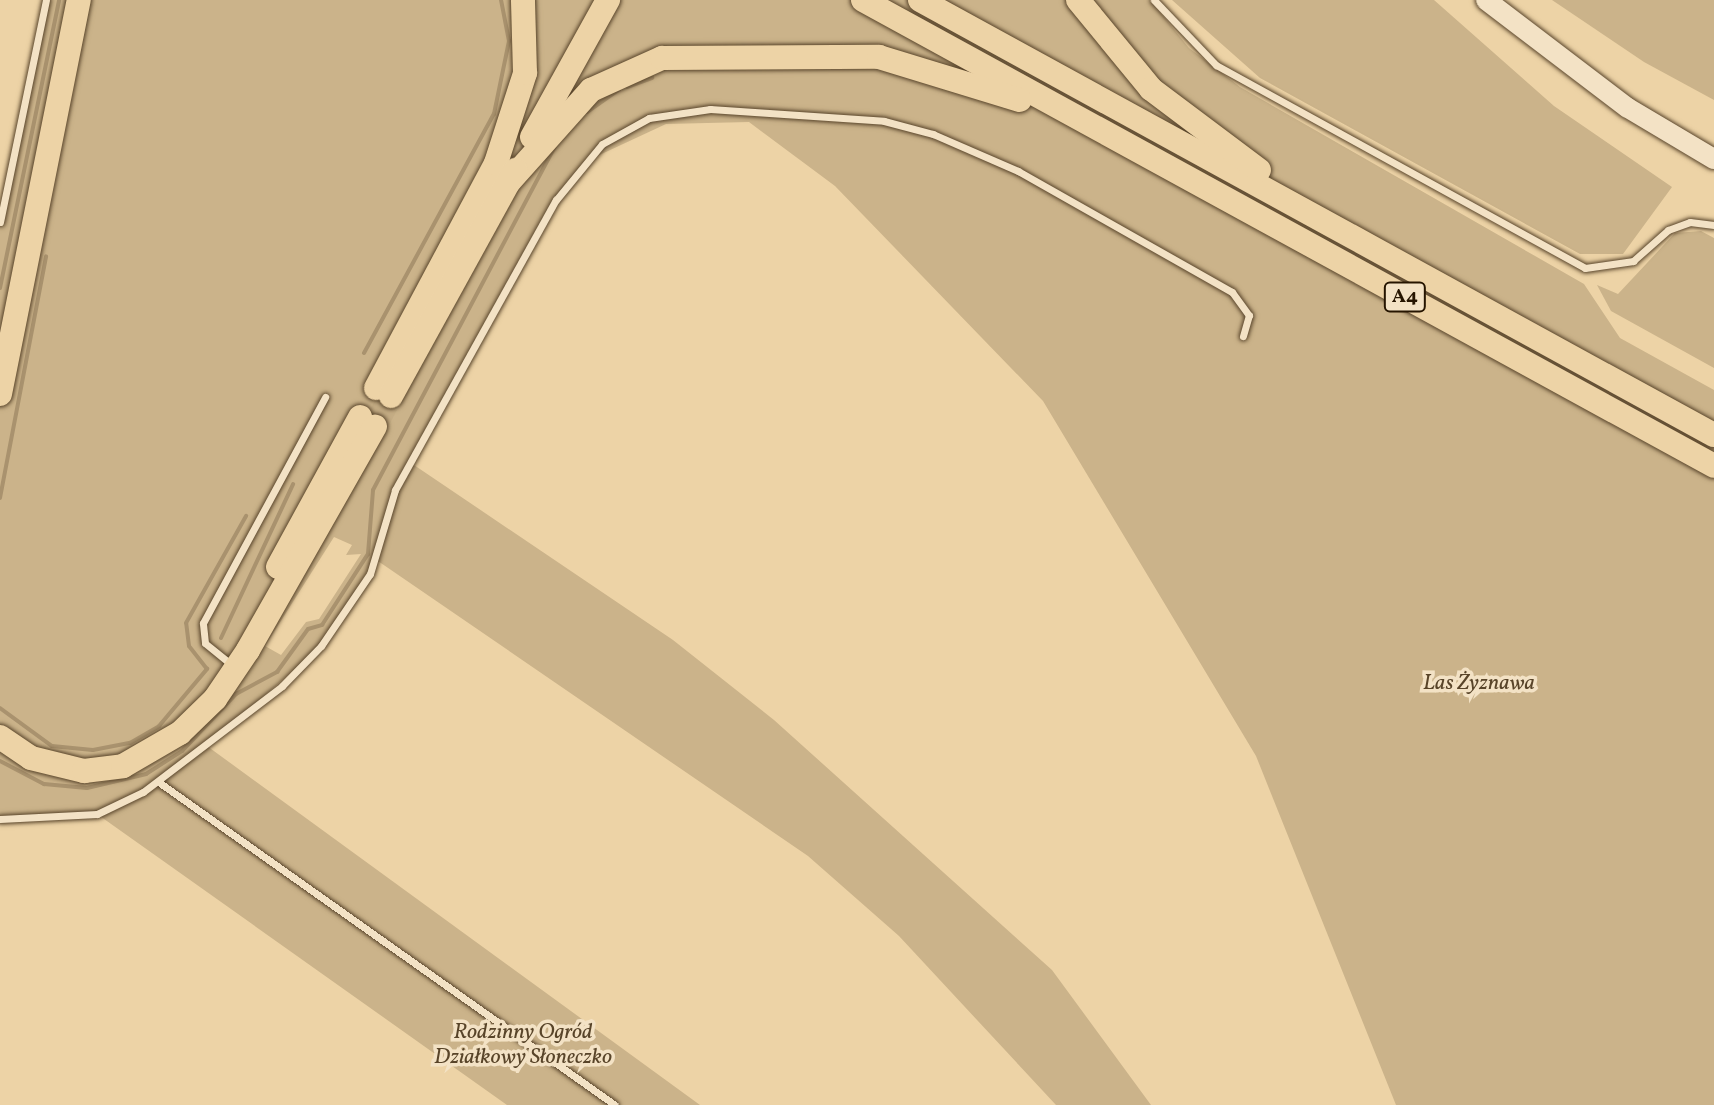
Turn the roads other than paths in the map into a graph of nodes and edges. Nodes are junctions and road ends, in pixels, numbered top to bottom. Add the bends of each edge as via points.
1 (46, 0) edge
2 (79, 0) edge
3 (523, 0) edge
4 (591, 0) edge
5 (608, 0) edge
6 (863, 0) edge
7 (920, 0) edge
8 (1078, 0) edge
9 (1154, 0) edge
10 (1486, 0) edge
11 (1097, 129) junction
12 (1714, 159) edge
13 (502, 173) junction
14 (0, 222) edge
15 (1327, 223) junction
16 (1714, 225) edge
17 (1243, 336) dead end
18 (384, 392) tunnel mouth
19 (0, 394) edge
20 (325, 397) dead end
21 (1714, 435) edge
22 (1714, 466) edge
23 (227, 661) junction
24 (189, 726) junction
25 (0, 737) edge
26 (160, 783) junction
27 (0, 819) edge
28 (615, 1105) edge

1 - 14 lane
2 - 19 highway
3 - 13 highway via 527,61
4 - 13 highway
5 - 13 highway
6 - 11 highway, A4
7 - 15 highway, A4
8 - 15 highway via 1151,89
9 - 16 lane via 1216,65 1585,268 1633,261 1668,230 1690,222
10 - 12 main road via 1628,108
11 - 13 highway via 879,57 687,55 624,71 591,90
11 - 22 highway, A4
13 - 18 highway
15 - 21 highway, A4
17 - 26 lane via 1249,315 1232,292 1018,171 933,134 884,121 710,109 649,118 602,144 556,200 395,490 357,598 282,686
20 - 23 lane via 203,623 205,643
23 - 24 highway
23 - 24 highway via 368,422 248,650
24 - 25 highway via 138,759 84,771 31,758
26 - 27 lane via 97,814
26 - 28 lane

